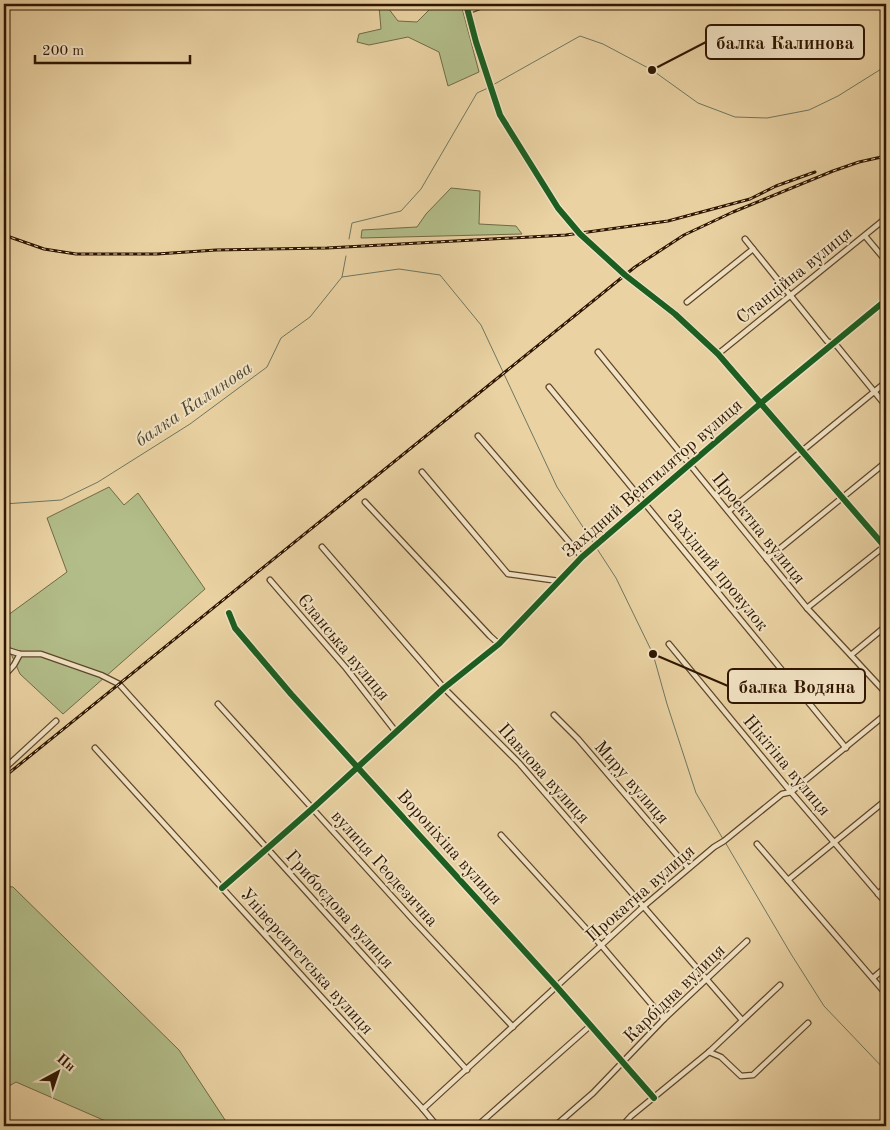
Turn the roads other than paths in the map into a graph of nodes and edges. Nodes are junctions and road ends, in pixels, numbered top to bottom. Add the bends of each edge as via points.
1 (466, 4) edge
2 (487, 4) edge
3 (468, 11) junction
4 (886, 218) edge
5 (865, 236) junction
6 (745, 239) dead end
7 (753, 249) junction
8 (886, 261) edge
9 (791, 295) junction
10 (886, 300) edge
11 (687, 302) dead end
12 (832, 344) junction
13 (598, 352) dead end
14 (718, 354) junction
15 (886, 382) edge
16 (548, 387) dead end
17 (874, 391) junction
18 (761, 403) junction
19 (886, 406) edge
20 (478, 436) dead end
21 (802, 451) junction
22 (886, 462) edge
23 (690, 465) junction
24 (422, 472) dead end
25 (843, 497) junction
26 (365, 502) dead end
27 (646, 503) junction
28 (729, 511) junction
29 (886, 546) edge
30 (322, 547) dead end
31 (582, 558) junction
32 (767, 559) junction
33 (270, 580) dead end
34 (559, 580) junction
35 (808, 608) junction
36 (229, 613) dead end
37 (886, 626) edge
38 (499, 644) junction
39 (669, 644) dead end
40 (4, 649) edge
41 (20, 654) junction
42 (851, 655) junction
43 (4, 676) edge
44 (444, 688) junction
45 (886, 693) edge
46 (218, 704) dead end
47 (886, 714) edge
48 (554, 715) dead end
49 (56, 721) dead end
50 (396, 732) junction
51 (95, 748) dead end
52 (846, 748) junction
53 (357, 768) junction
54 (4, 769) edge
55 (791, 792) junction
56 (886, 800) edge
57 (312, 808) junction
58 (501, 835) dead end
59 (835, 843) junction
60 (757, 844) dead end
61 (267, 848) junction
62 (688, 868) junction
63 (788, 880) junction
64 (886, 887) edge
65 (222, 888) junction
66 (878, 894) junction
67 (886, 903) edge
68 (644, 906) junction
69 (747, 941) dead end
70 (601, 945) junction
71 (886, 967) edge
72 (873, 978) junction
73 (708, 979) junction
74 (780, 985) dead end
75 (557, 986) junction
76 (886, 994) edge
77 (664, 1019) junction
78 (742, 1020) junction
79 (808, 1023) dead end
80 (590, 1026) junction
81 (513, 1027) junction
82 (709, 1052) junction
83 (623, 1063) junction
84 (467, 1070) junction
85 (654, 1098) junction
86 (423, 1109) junction
87 (437, 1126) edge
88 (477, 1126) edge
89 (555, 1126) edge
90 (622, 1126) edge

1 - 3 street
2 - 3 street
3 - 14 street via 500,115 558,208 580,234 624,275 675,314
4 - 5 street, Станційна вулиця
5 - 8 street
5 - 9 street, Станційна вулиця
6 - 7 street
7 - 9 street
7 - 11 street
9 - 12 street
9 - 14 street, Станційна вулиця
10 - 12 street, Західний Вентилятор вулиця
12 - 17 street
12 - 18 street, Західний Вентилятор вулиця
13 - 23 street, Проектна вулиця
14 - 18 street
15 - 17 street
16 - 27 street, Західний провулок
17 - 19 street
17 - 21 street
18 - 21 street
18 - 23 street, Західний Вентилятор вулиця
20 - 31 street
21 - 25 street
21 - 28 street
22 - 25 street
23 - 27 street, Західний Вентилятор вулиця
23 - 28 street, Проектна вулиця
24 - 34 street via 508,574
25 - 29 street
25 - 32 street
26 - 38 street
27 - 31 street, Західний Вентилятор вулиця
27 - 52 street, Західний провулок
28 - 32 street, Проектна вулиця
29 - 35 street
30 - 44 street, Павлова вулиця
31 - 34 street, Західний Вентилятор вулиця
32 - 35 street, Проектна вулиця
33 - 50 street, Єланська вулиця
34 - 38 street, Західний Вентилятор вулиця
35 - 42 street, Проектна вулиця
36 - 53 street, Вороніхіна вулиця via 235,628
37 - 42 street
38 - 44 street, Західний Вентилятор вулиця
39 - 55 street, Нікітіна вулиця
40 - 41 street, Грибоєдова вулиця
41 - 43 street
41 - 61 street, Грибоєдова вулиця via 41,654 119,684
42 - 45 street, Проектна вулиця
44 - 50 street, Західний Вентилятор вулиця
44 - 68 street, Павлова вулиця via 519,763
46 - 57 street, вулиця Геодезична
47 - 52 street, Прокатна вулиця
48 - 62 street, Миру вулиця
49 - 54 street
50 - 53 street, Західний Вентилятор вулиця
51 - 65 street, Університетська вулиця
52 - 55 street, Прокатна вулиця
53 - 57 street, Західний Вентилятор вулиця
53 - 75 street, Вороніхіна вулиця
55 - 59 street, Нікітіна вулиця
55 - 62 street, Прокатна вулиця via 782,794
56 - 59 street
57 - 61 street, Західний Вентилятор вулиця
57 - 81 street, вулиця Геодезична
58 - 70 street
59 - 63 street
59 - 66 street, Нікітіна вулиця
60 - 63 street
61 - 65 street, Західний Вентилятор вулиця
61 - 84 street, Грибоєдова вулиця
62 - 68 street, Прокатна вулиця
63 - 72 street
64 - 66 street
65 - 86 street, Університетська вулиця
66 - 67 street, Нікітіна вулиця
68 - 70 street, Прокатна вулиця
68 - 73 street, Павлова вулиця
69 - 73 street, Карбідна вулиця
70 - 75 street, Прокатна вулиця
70 - 77 street
71 - 72 street
72 - 76 street
73 - 77 street, Карбідна вулиця
73 - 78 street, Павлова вулиця
74 - 78 street
75 - 80 street, Вороніхіна вулиця
75 - 81 street, Прокатна вулиця
77 - 83 street, Карбідна вулиця
78 - 82 street
79 - 82 street via 753,1075 741,1076 721,1057
80 - 83 street, Вороніхіна вулиця
80 - 88 street
81 - 84 street, Прокатна вулиця
82 - 85 street
83 - 85 street, Вороніхіна вулиця
83 - 89 street, Карбідна вулиця
84 - 86 street, Прокатна вулиця
85 - 90 street
86 - 87 street, Університетська вулиця

